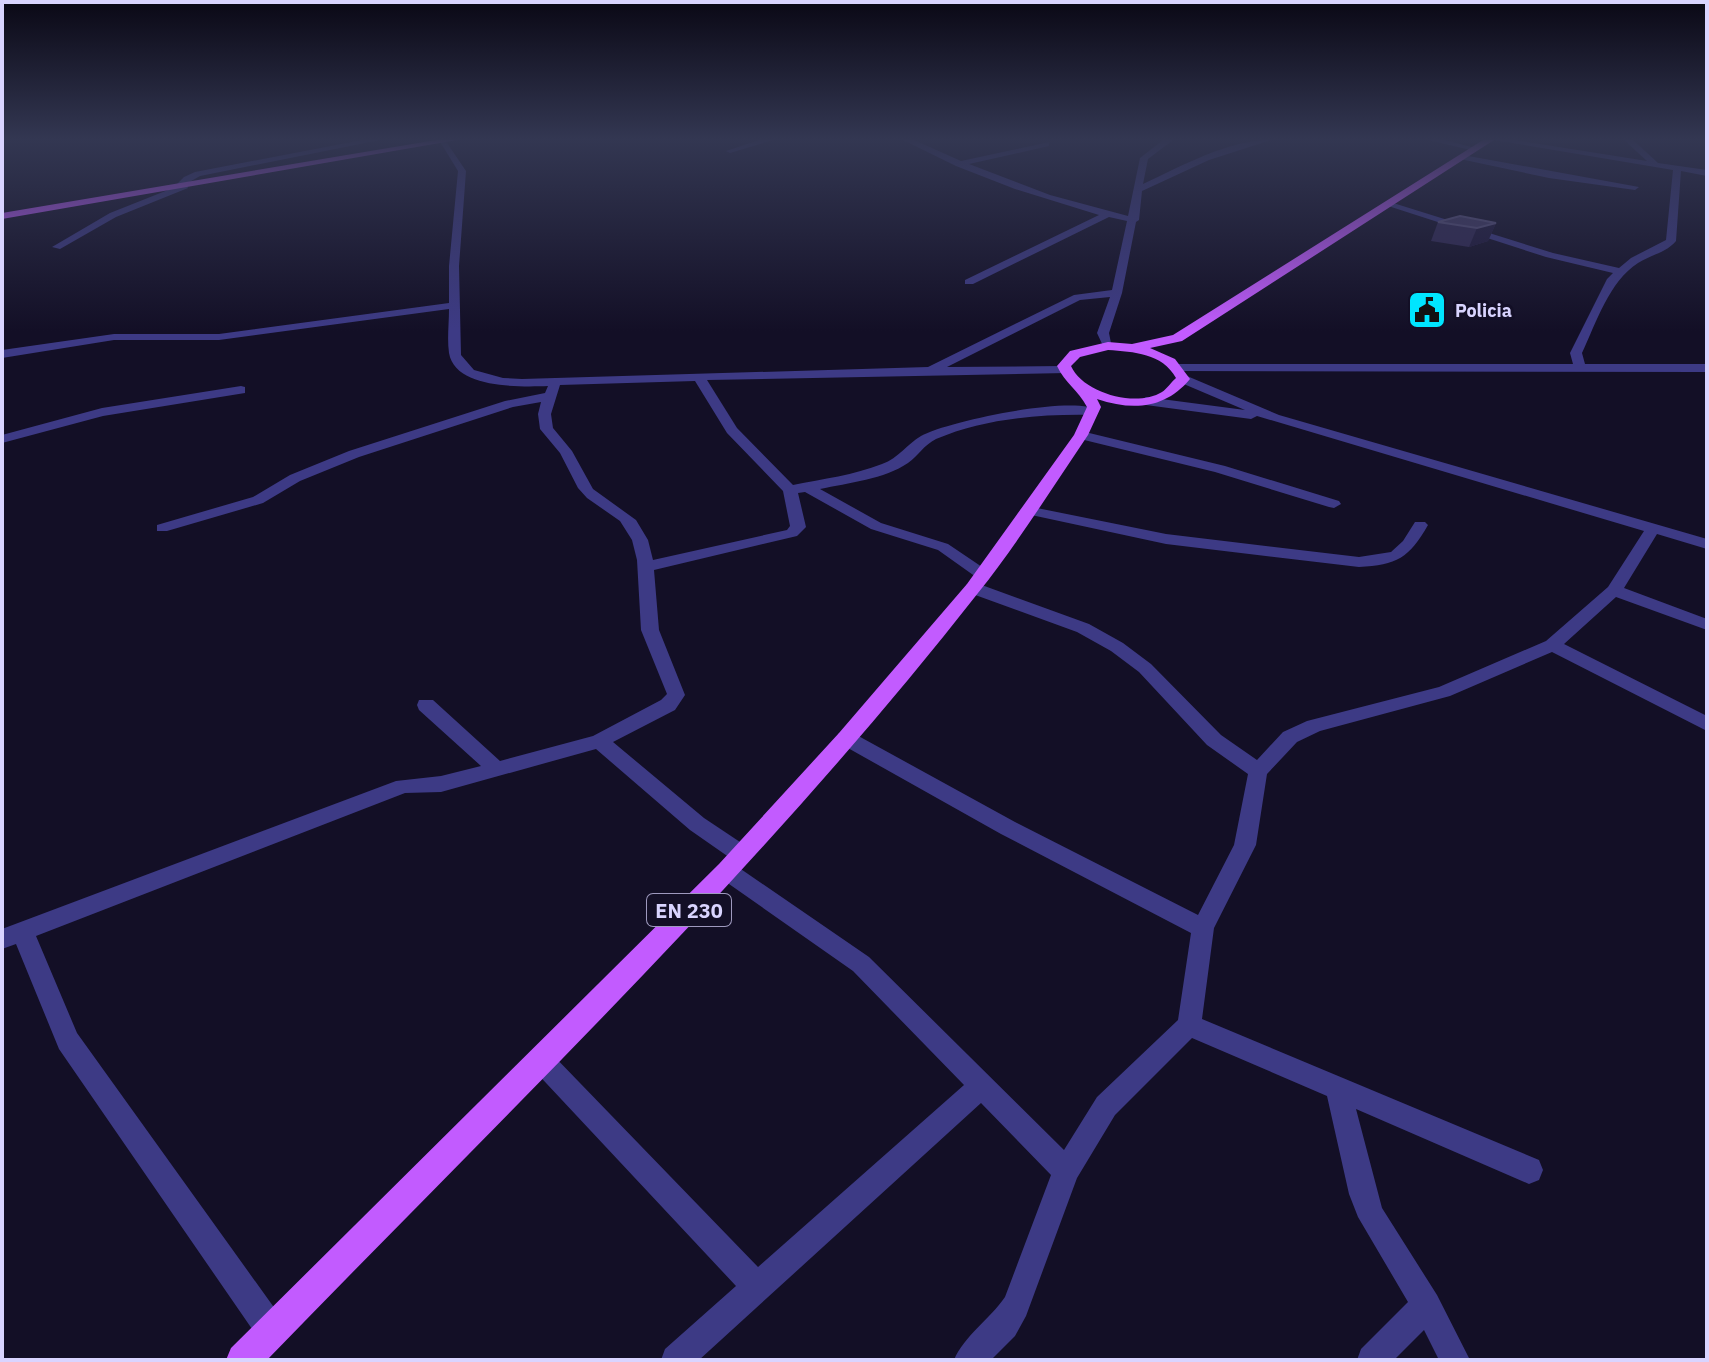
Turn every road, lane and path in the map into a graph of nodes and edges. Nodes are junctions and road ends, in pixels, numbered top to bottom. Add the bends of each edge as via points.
1 (84, 204) edge
2 (141, 204) edge
3 (459, 204) edge
4 (1070, 204) edge
5 (1137, 204) edge
6 (1387, 204) joint
7 (1674, 204) edge
8 (1106, 215) junction
9 (5, 217) edge
10 (1134, 220) junction
11 (57, 247) dead end
12 (1623, 272) junction
13 (969, 282) dead end
14 (1117, 293) junction
15 (456, 305) junction
16 (1177, 338) junction
17 (1108, 346) junction
18 (1133, 348) junction
19 (2, 354) edge
20 (1707, 368) edge
21 (1177, 369) junction
22 (1580, 369) junction
23 (1063, 370) junction
24 (927, 372) junction
25 (699, 378) junction
26 (241, 390) dead end
27 (552, 390) junction
28 (1086, 392) junction
29 (1141, 401) junction
30 (1274, 418) junction
31 (1088, 422) junction
32 (2, 439) edge
33 (807, 487) junction
34 (790, 490) junction
35 (1334, 504) dead end
36 (1027, 510) junction
37 (1420, 525) dead end
38 (162, 528) dead end
39 (1653, 529) junction
40 (1707, 544) edge
41 (644, 567) junction
42 (977, 581) junction
43 (1614, 590) junction
44 (1707, 625) edge
45 (1552, 645) junction
46 (426, 705) dead end
47 (1707, 724) edge
48 (846, 738) junction
49 (599, 741) junction
50 (498, 770) junction
51 (1258, 771) junction
52 (734, 863) junction
53 (1203, 928) junction
54 (12, 935) edge
55 (1189, 1025) junction
56 (541, 1060) junction
57 (983, 1085) junction
58 (1338, 1088) junction
59 (1529, 1170) dead end
60 (1066, 1171) junction
61 (757, 1287) junction
62 (1427, 1305) junction
63 (272, 1331) junction
64 (243, 1360) edge
65 (676, 1360) edge
66 (969, 1360) edge
67 (1372, 1360) edge
68 (1455, 1360) edge

1 - 9 main road
2 - 11 street
3 - 15 street
4 - 8 street
5 - 10 street
6 - 12 street
6 - 16 main road
7 - 12 street via 1671,241
8 - 10 street
8 - 13 street
10 - 14 street
12 - 22 street via 1609,283 1576,353
14 - 17 street via 1103,333
14 - 24 street via 1078,297
15 - 19 street via 219,337 114,337
15 - 27 street via 453,340 461,366 502,382
16 - 18 main road
16 - 21 main road via 1169,352
17 - 18 main road
17 - 23 main road via 1075,353
18 - 21 main road
20 - 22 street
21 - 22 street
21 - 29 main road via 1178,390
21 - 30 street
23 - 24 street
23 - 28 main road
24 - 25 street
25 - 27 street
25 - 34 street via 732,430
26 - 32 street via 102,412
27 - 38 street via 345,458 258,500
27 - 41 street via 543,418 550,435 573,463 583,487 629,521 641,541
28 - 29 main road
28 - 31 main road via 1092,402
29 - 30 street
29 - 31 main road, EN 230 via 1109,408
30 - 39 street
31 - 33 street via 1035,414 951,429 917,443 902,461 880,470
31 - 35 street
31 - 36 main road, EN 230
33 - 34 street
33 - 42 street via 876,526 943,547
34 - 41 street via 798,527 792,533
36 - 37 street via 1166,539 1359,562 1392,560
36 - 42 main road, EN 230
39 - 40 street
39 - 43 street
41 - 49 street via 647,620 676,695 668,705
42 - 48 main road, EN 230
42 - 51 street via 1117,647 1145,668 1214,740
43 - 44 street
43 - 45 street
45 - 47 street
45 - 51 street via 1444,692 1314,726 1290,737
46 - 50 street
48 - 52 main road, EN 230
48 - 53 street
49 - 50 street
49 - 52 street via 697,824
50 - 54 street via 376,795
51 - 53 street via 1245,845
52 - 56 main road, EN 230
52 - 57 street via 845,950
53 - 55 street
54 - 63 street via 68,1041
55 - 58 street
55 - 60 street via 1106,1106
56 - 61 street
56 - 63 main road, EN 230
57 - 60 street
57 - 61 street
58 - 59 street
58 - 62 street via 1372,1217
60 - 66 street via 1016,1306
61 - 65 street
62 - 67 street
62 - 68 street
63 - 64 main road, EN 230

